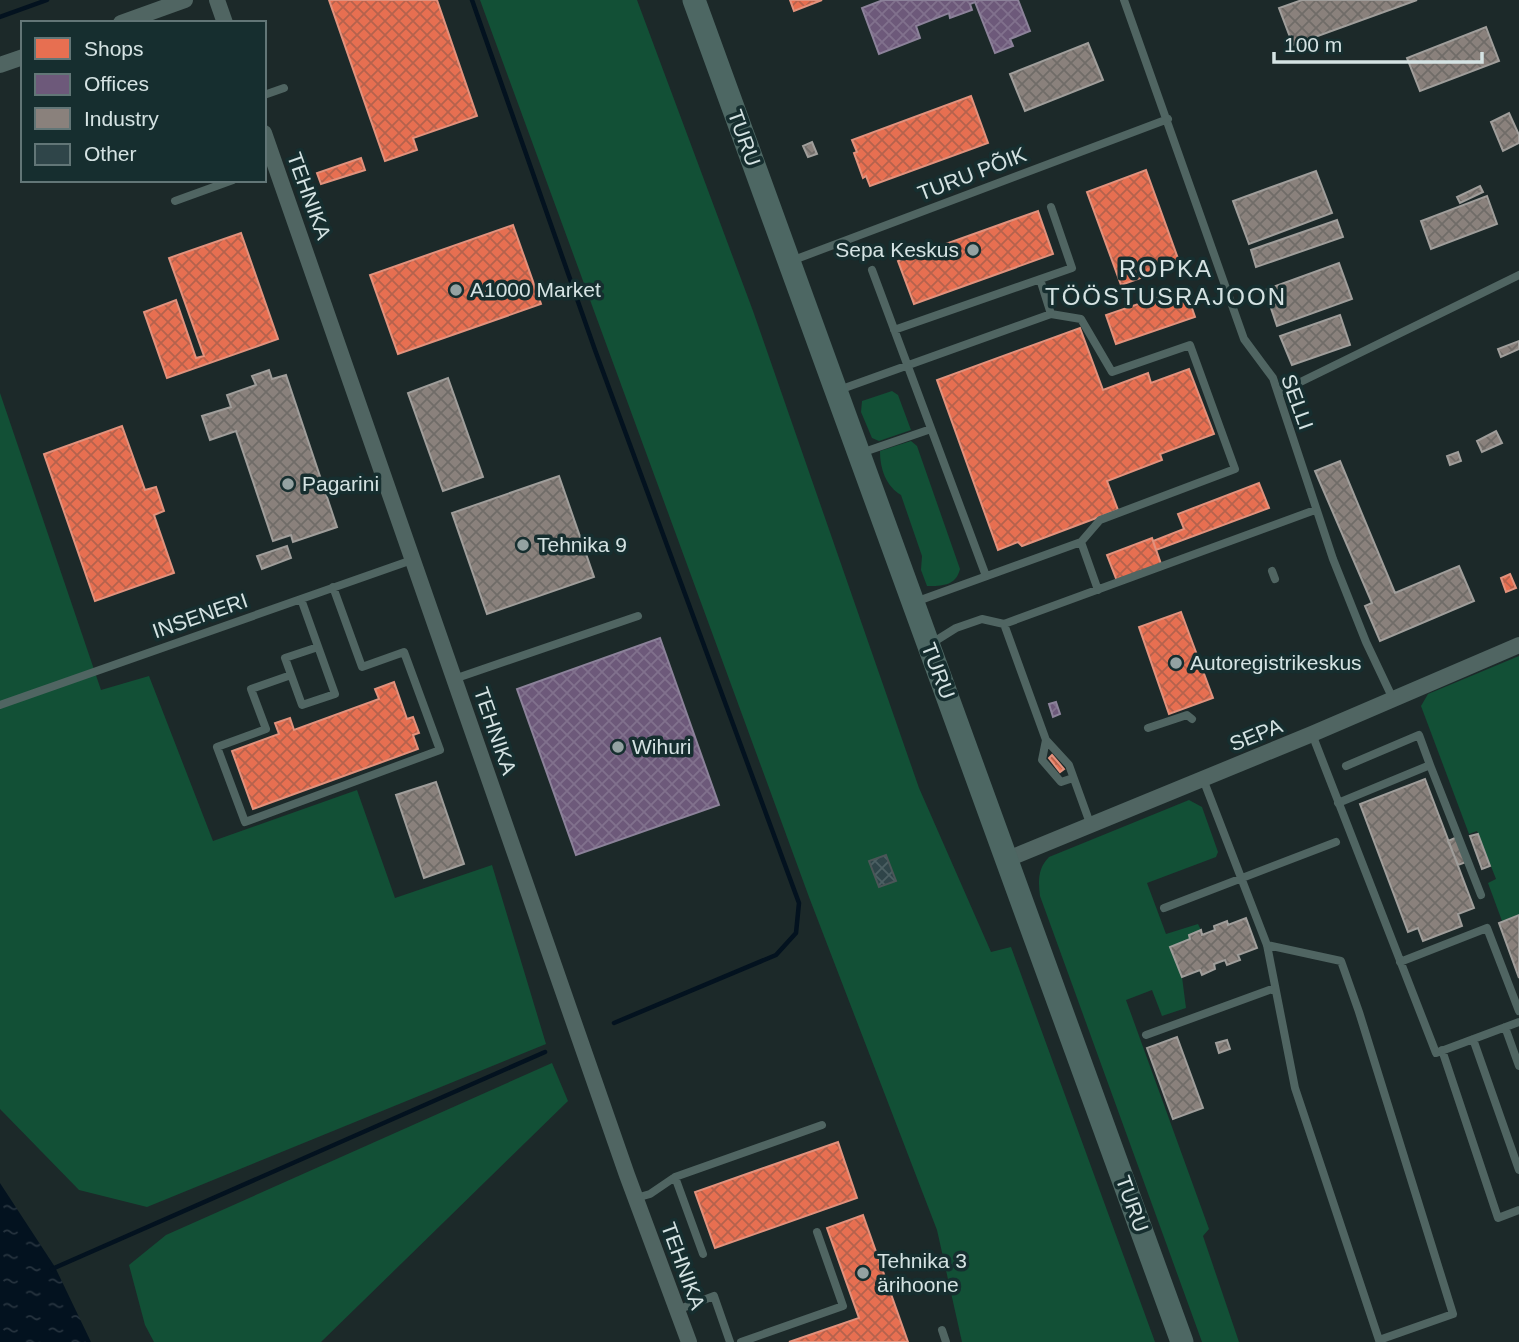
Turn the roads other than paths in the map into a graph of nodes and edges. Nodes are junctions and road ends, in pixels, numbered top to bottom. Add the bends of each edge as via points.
1 (185, 0) edge
2 (217, 0) edge
3 (694, 0) edge
4 (1124, 0) edge
5 (127, 21) edge
6 (224, 21) edge
7 (21, 58) edge
8 (0, 65) edge
9 (284, 88) dead end
10 (266, 94) edge
11 (1168, 119) junction
12 (266, 144) edge
13 (270, 167) edge
14 (227, 182) edge
15 (175, 201) dead end
16 (1051, 207) dead end
17 (789, 261) junction
18 (872, 270) dead end
19 (1519, 275) edge
20 (1040, 279) junction
21 (1051, 314) junction
22 (894, 330) junction
23 (907, 366) junction
24 (836, 391) junction
25 (1278, 393) junction
26 (931, 429) junction
27 (859, 453) junction
28 (1315, 510) junction
29 (1081, 542) junction
30 (412, 560) junction
31 (986, 576) junction
32 (333, 587) junction
33 (1098, 590) junction
34 (301, 599) junction
35 (913, 603) junction
36 (638, 616) dead end
37 (1004, 624) junction
38 (1519, 645) edge
39 (929, 646) junction
40 (318, 647) junction
41 (291, 675) junction
42 (454, 679) junction
43 (1393, 699) junction
44 (0, 705) edge
45 (1192, 719) dead end
46 (1148, 728) dead end
47 (1312, 734) junction
48 (1046, 740) junction
49 (1430, 765) junction
50 (1346, 766) dead end
51 (1073, 778) junction
52 (1203, 779) junction
53 (1338, 803) junction
54 (1091, 826) junction
55 (1336, 842) dead end
56 (1008, 859) junction
57 (1241, 878) junction
58 (1481, 895) dead end
59 (1164, 908) dead end
60 (1268, 945) junction
61 (1400, 962) junction
62 (1275, 988) junction
63 (1519, 1011) edge
64 (1519, 1022) edge
65 (1505, 1027) junction
66 (1146, 1035) dead end
67 (1473, 1039) junction
68 (1442, 1050) junction
69 (1519, 1066) edge
70 (822, 1125) dead end
71 (1519, 1170) edge
72 (675, 1177) junction
73 (636, 1198) junction
74 (1519, 1210) edge
75 (817, 1232) dead end
76 (703, 1255) dead end
77 (677, 1310) junction
78 (942, 1330) dead end
79 (689, 1342) edge
80 (730, 1342) edge
81 (741, 1342) edge
82 (946, 1342) edge
83 (1182, 1342) edge

1 - 5 street
2 - 6 street
3 - 17 main road, TURU
4 - 11 lane, SELLI
7 - 8 street
9 - 10 lane
11 - 17 lane, TURU PÕIK
11 - 25 lane, SELLI via 1244,339 1273,378
12 - 13 street, TEHNIKA
13 - 30 street, TEHNIKA
14 - 15 lane
16 - 20 lane via 1072,268
17 - 24 main road, TURU
18 - 22 lane
19 - 25 lane
20 - 21 lane
20 - 22 lane
21 - 23 lane
21 - 29 lane via 1081,319 1112,372 1191,345 1235,469 1100,520
22 - 23 lane
23 - 24 lane
23 - 26 lane
24 - 27 main road, TURU
25 - 28 lane, SELLI
26 - 27 lane
26 - 31 lane
27 - 35 main road, TURU
28 - 33 lane
28 - 43 lane, SELLI
29 - 31 lane
29 - 33 lane
30 - 32 lane, INSENERI
30 - 42 street, TEHNIKA
31 - 35 lane
32 - 34 lane, INSENERI
32 - 41 lane via 362,667 404,652 440,750 245,822 217,747 266,729 251,689
33 - 37 lane
34 - 40 lane
34 - 44 lane, INSENERI
35 - 39 main road, TURU
36 - 42 lane
37 - 39 lane via 982,620 956,628
37 - 48 lane
38 - 43 street, SEPA
39 - 56 main road, TURU
40 - 41 lane via 285,658
40 - 41 lane via 335,694 302,705
42 - 73 street, TEHNIKA
43 - 47 street, SEPA
45 - 46 lane via 1187,715
47 - 52 street, SEPA
47 - 53 lane
48 - 51 lane via 1069,765
48 - 51 lane via 1042,761 1061,782
49 - 50 lane via 1419,735
49 - 53 lane
49 - 58 lane
51 - 54 lane
52 - 54 street, SEPA
52 - 57 lane
53 - 61 lane
54 - 56 street, SEPA
55 - 57 lane
56 - 83 main road, TURU
57 - 59 lane
57 - 60 lane
60 - 62 lane
60 - 62 lane via 1340,961 1453,1314 1379,1340 1295,1088
61 - 63 lane via 1487,928
61 - 68 lane via 1436,1053
62 - 66 lane
64 - 65 lane
65 - 67 lane
65 - 69 lane
67 - 68 lane
67 - 71 lane
68 - 74 lane via 1498,1218
70 - 72 lane
72 - 73 lane
72 - 76 lane
73 - 77 street, TEHNIKA
75 - 81 lane via 843,1306
77 - 79 street, TEHNIKA
77 - 80 lane via 714,1296
78 - 82 lane

